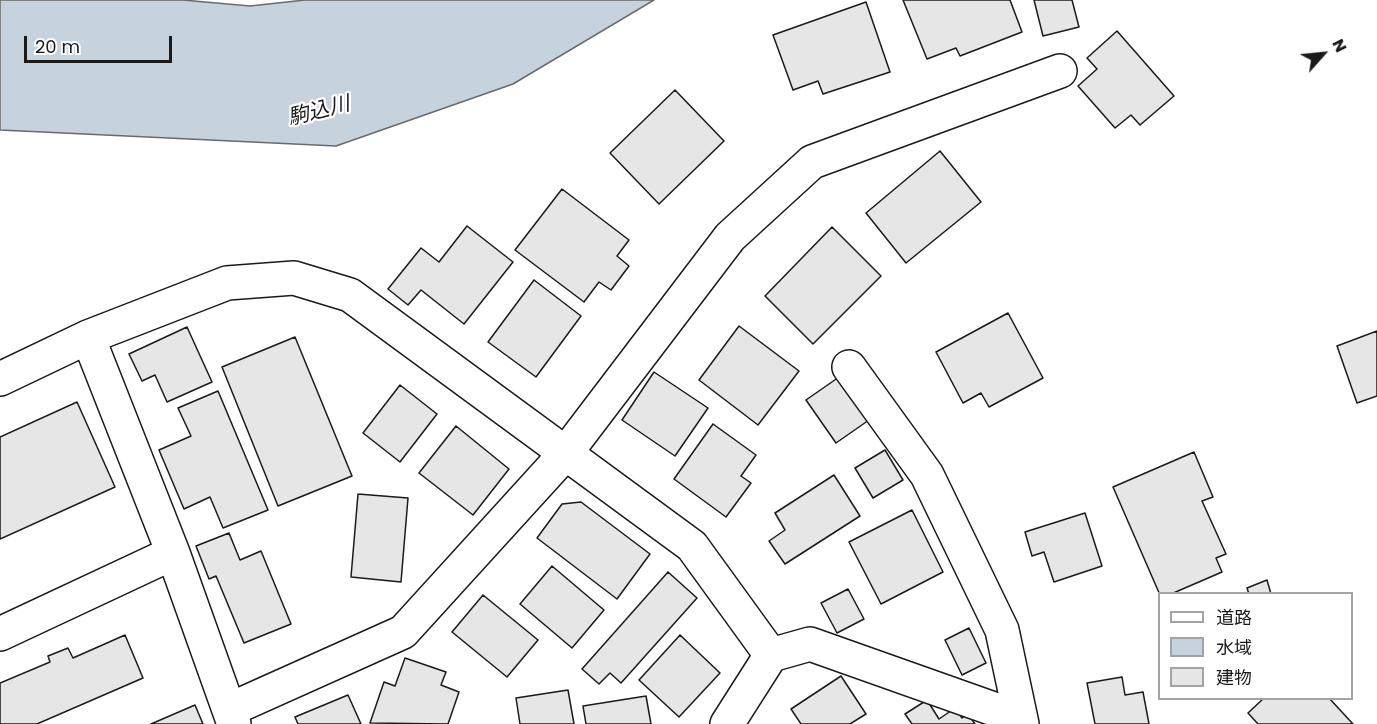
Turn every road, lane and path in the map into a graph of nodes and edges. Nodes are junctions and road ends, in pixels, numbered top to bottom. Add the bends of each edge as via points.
1 (1060, 71) dead end
2 (88, 337) junction
3 (849, 367) dead end
4 (0, 379) edge
5 (565, 454) junction
6 (173, 554) junction
7 (0, 634) edge
8 (771, 655) junction
9 (232, 717) edge
10 (1021, 721) edge
11 (727, 724) edge

1 - 5 street via 812,162 730,237
2 - 4 street
2 - 5 street via 227,284 294,278 350,296
2 - 6 street
3 - 10 street via 932,485 1002,630
5 - 8 street via 692,546
5 - 9 street via 403,632
6 - 7 street
6 - 9 street
8 - 10 street via 810,645
8 - 11 street

